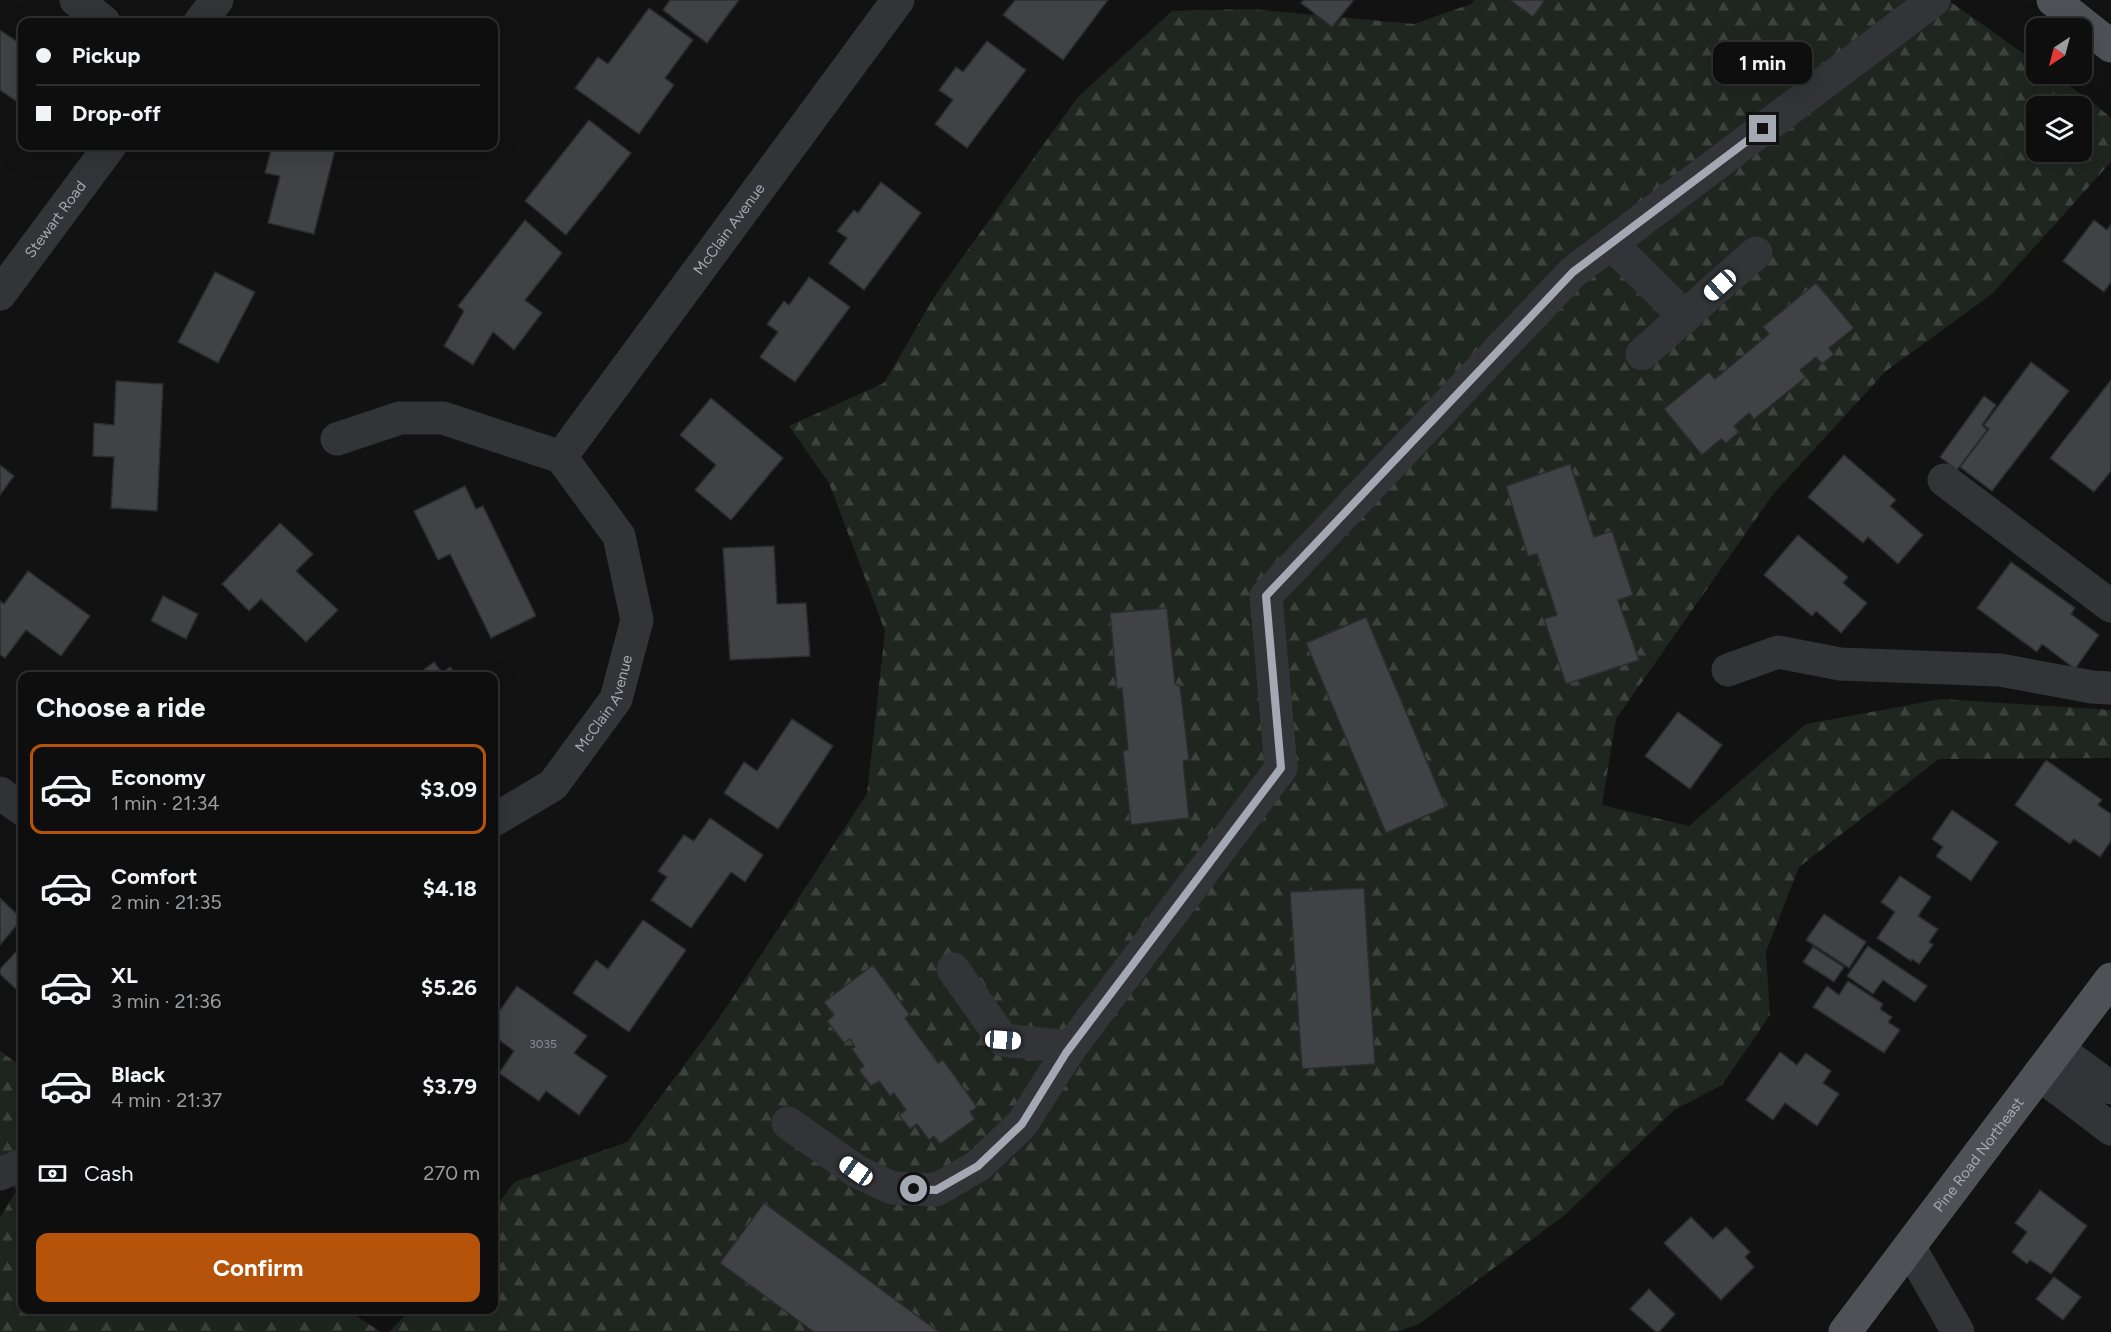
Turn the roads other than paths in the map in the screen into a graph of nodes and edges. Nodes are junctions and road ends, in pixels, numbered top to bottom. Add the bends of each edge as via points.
1 (76, 0) edge
2 (217, 0) edge
3 (898, 0) edge
4 (1934, 0) edge
5 (2053, 0) edge
6 (99, 18) edge
7 (203, 18) edge
8 (2111, 46) edge
9 (107, 150) edge
10 (1611, 243) junction
11 (1756, 252) dead end
12 (0, 294) edge
13 (1685, 317) junction
14 (1642, 354) dead end
15 (337, 439) dead end
16 (561, 457) junction
17 (1944, 480) dead end
18 (2111, 606) edge
19 (1728, 670) dead end
20 (2111, 688) edge
21 (0, 793) edge
22 (18, 807) edge
23 (498, 818) edge
24 (953, 969) dead end
25 (2111, 978) edge
26 (1071, 1047) junction
27 (2049, 1061) junction
28 (2111, 1088) edge
29 (788, 1123) dead end
30 (2111, 1129) edge
31 (18, 1167) edge
32 (0, 1174) edge
33 (1910, 1248) junction
34 (1845, 1332) edge
35 (1958, 1332) edge

1 - 6 street
2 - 7 street
3 - 16 street, McClain Avenue
4 - 10 street
5 - 8 main road
9 - 12 street, Stewart Road
10 - 13 street
10 - 26 street via 1573,272 1266,596 1281,768
11 - 13 street
13 - 14 street
15 - 16 street via 400,418 443,418
16 - 23 street, McClain Avenue via 620,536 637,620 616,699 553,785
17 - 18 street
19 - 20 street via 1778,652 1840,664 2001,670
21 - 22 street
24 - 26 street via 1003,1040
25 - 27 main road, Pine Road Northeast
26 - 29 street via 1022,1124 978,1166 936,1190 892,1188 856,1171
27 - 28 street
27 - 30 street
27 - 33 main road, Pine Road Northeast
31 - 32 street
33 - 34 main road, Pine Road Northeast
33 - 35 street

